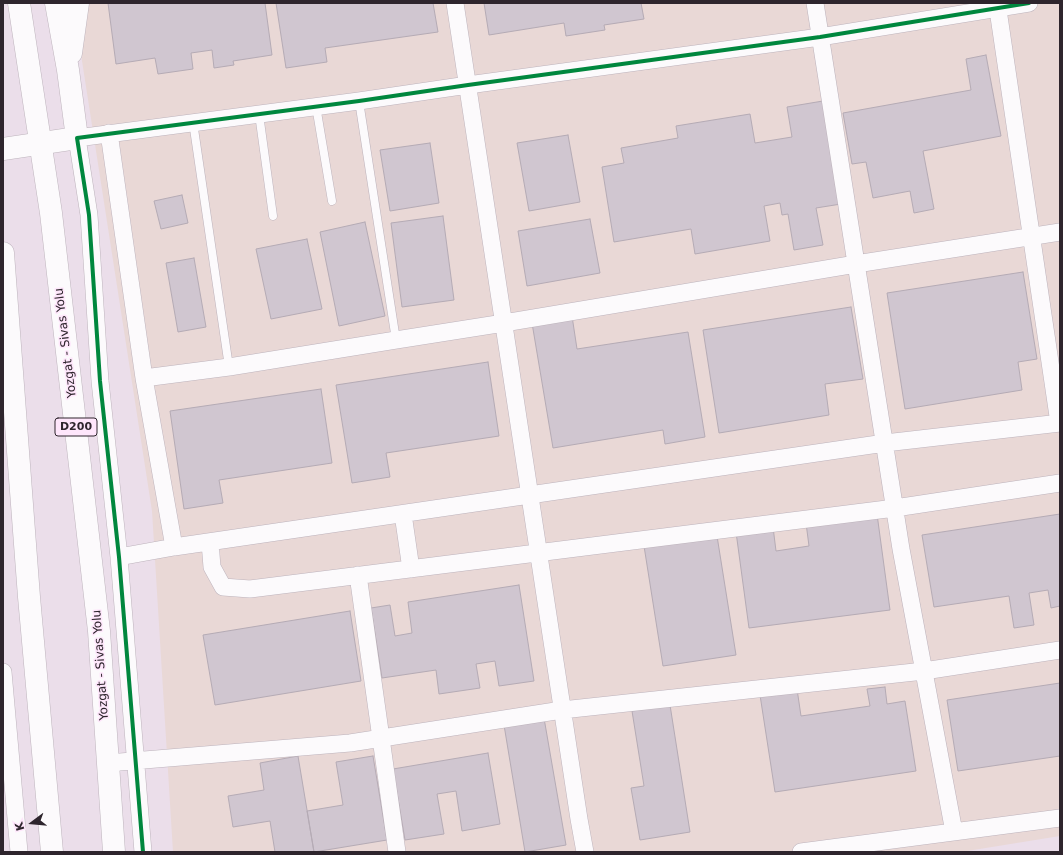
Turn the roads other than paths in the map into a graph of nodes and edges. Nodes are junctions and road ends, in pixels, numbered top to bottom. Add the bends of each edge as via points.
1 (19, 3) edge
2 (56, 3) edge
3 (78, 3) edge
4 (455, 3) edge
5 (815, 3) edge
6 (1029, 3) edge
7 (997, 6) edge
8 (820, 37) junction
9 (68, 70) junction
10 (468, 85) junction
11 (359, 101) junction
12 (316, 106) junction
13 (259, 114) junction
14 (193, 122) junction
15 (108, 133) junction
16 (77, 138) junction
17 (40, 142) junction
18 (3, 148) edge
19 (332, 201) dead end
20 (272, 216) dead end
21 (1060, 232) edge
22 (1032, 236) junction
23 (3, 253) edge
24 (856, 264) junction
25 (504, 323) junction
26 (396, 340) junction
27 (229, 367) junction
28 (144, 378) junction
29 (1060, 423) edge
30 (885, 443) junction
31 (1060, 483) edge
32 (530, 496) junction
33 (895, 508) junction
34 (403, 514) junction
35 (210, 542) junction
36 (174, 547) junction
37 (539, 553) junction
38 (119, 557) junction
39 (411, 569) junction
40 (358, 575) junction
41 (1060, 650) edge
42 (924, 671) junction
43 (3, 672) edge
44 (4, 702) edge
45 (562, 710) junction
46 (381, 738) junction
47 (135, 761) junction
48 (108, 763) junction
49 (1060, 818) edge
50 (954, 832) junction
51 (19, 852) edge
52 (52, 852) edge
53 (114, 852) edge
54 (143, 852) edge
55 (397, 852) edge
56 (585, 852) edge
57 (800, 852) edge

1 - 17 main road, Yozgat - Sivas Yolu / D200
2 - 9 main road
3 - 9 main road
4 - 10 street
5 - 8 street
6 - 7 street
7 - 8 street
7 - 22 street
8 - 10 street
8 - 24 street
9 - 16 main road
10 - 11 street
10 - 25 street
11 - 12 street
11 - 26 lane
12 - 13 street
12 - 19 lane
13 - 14 street
13 - 20 lane
14 - 15 street
14 - 27 lane
15 - 16 street
15 - 28 street
16 - 17 main road
16 - 38 street via 89,215 100,382
17 - 18 main road
17 - 48 main road, Yozgat - Sivas Yolu / D200 via 53,229 99,631
21 - 22 street
22 - 24 street
22 - 29 street
23 - 52 main road via 29,597
24 - 25 street
24 - 30 street
25 - 26 street
25 - 32 street
26 - 27 street
27 - 28 street
28 - 36 street
29 - 30 street
30 - 32 street
30 - 33 street
31 - 33 street
32 - 34 street
32 - 37 street
33 - 37 street
33 - 42 street
34 - 35 street
34 - 39 street
35 - 36 street
35 - 40 street via 212,567 223,587 250,589
36 - 38 street
37 - 39 street
37 - 45 street
38 - 47 street
39 - 40 street
40 - 46 street
41 - 42 street
42 - 45 street
42 - 50 street
43 - 44 street
44 - 51 street
45 - 46 street
45 - 56 street
46 - 47 street via 350,743
46 - 55 street
47 - 48 street
47 - 54 street
48 - 53 main road, Yozgat - Sivas Yolu / D200
49 - 50 street
50 - 57 street

